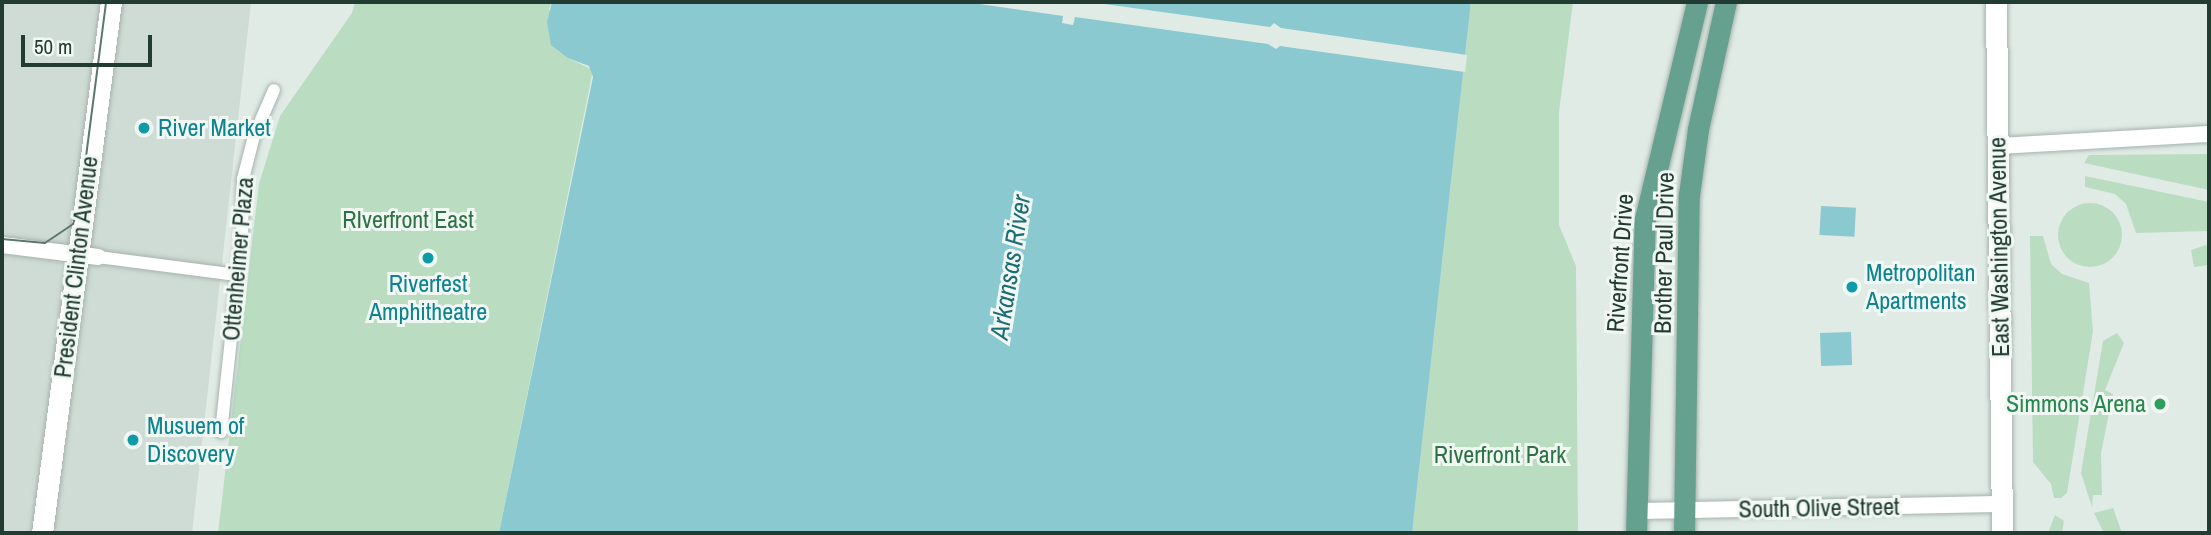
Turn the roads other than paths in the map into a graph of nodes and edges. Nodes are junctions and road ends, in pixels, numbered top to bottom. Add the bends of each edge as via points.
1 (111, 2) edge
2 (1697, 2) edge
3 (1726, 2) edge
4 (1996, 2) edge
5 (274, 90) dead end
6 (2209, 134) edge
7 (1997, 146) junction
8 (2, 245) edge
9 (88, 256) junction
10 (237, 275) junction
11 (221, 432) dead end
12 (2002, 504) junction
13 (1685, 510) junction
14 (1636, 511) junction
15 (42, 533) edge
16 (1636, 533) edge
17 (1684, 533) edge
18 (2002, 533) edge

1 - 9 street, President Clinton Avenue
2 - 14 main road, Riverfront Drive via 1645,219
3 - 13 main road, Brother Paul Drive via 1690,184
4 - 7 street, East Washington Avenue
5 - 10 street, Ottenheimer Plaza via 254,136 243,179
6 - 7 street
7 - 12 street, East Washington Avenue
8 - 9 street
9 - 10 street
9 - 15 street, President Clinton Avenue
10 - 11 street, Ottenheimer Plaza
12 - 13 street, South Olive Street
12 - 18 street, East Washington Avenue
13 - 14 street, South Olive Street
13 - 17 main road
14 - 16 main road, Riverfront Drive

